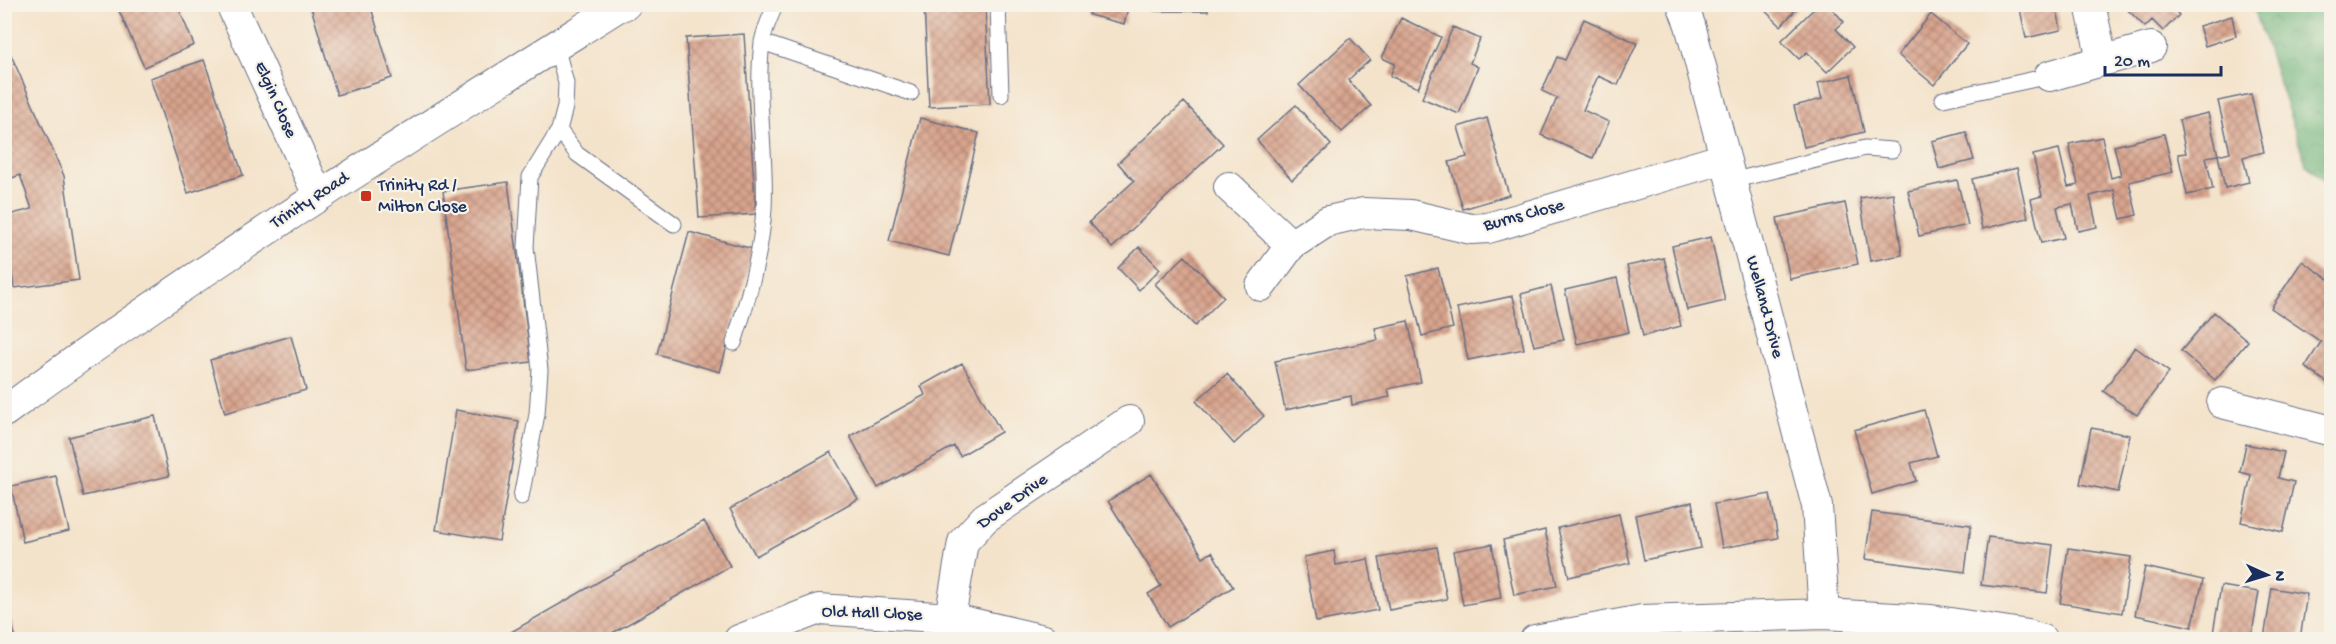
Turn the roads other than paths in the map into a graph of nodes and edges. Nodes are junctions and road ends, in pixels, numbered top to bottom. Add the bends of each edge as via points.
1 (231, 4) edge
2 (776, 4) edge
3 (998, 4) edge
4 (1682, 4) edge
5 (2090, 4) edge
6 (619, 6) edge
7 (762, 42) junction
8 (556, 46) junction
9 (2151, 47) dead end
10 (2102, 60) junction
11 (2049, 76) joint
12 (911, 93) dead end
13 (1001, 95) dead end
14 (1943, 99) dead end
15 (559, 130) junction
16 (1892, 150) dead end
17 (1728, 170) junction
18 (1229, 187) dead end
19 (318, 195) junction
20 (674, 224) dead end
21 (1291, 245) junction
22 (1261, 286) dead end
23 (734, 343) dead end
24 (2222, 403) dead end
25 (4, 412) edge
26 (1129, 421) dead end
27 (2331, 431) edge
28 (520, 497) dead end
29 (1824, 614) junction
30 (950, 618) junction
31 (883, 626) edge
32 (739, 639) edge
33 (1044, 639) edge
34 (1535, 639) edge
35 (2042, 639) edge

1 - 19 street, Elgin Close
2 - 7 lane
3 - 13 lane
4 - 17 street, Welland Drive
5 - 10 street
6 - 8 street, Trinity Road
7 - 12 lane
7 - 23 lane via 761,243
8 - 15 lane via 566,83
8 - 19 street, Trinity Road
9 - 10 street
10 - 11 street
11 - 14 lane
15 - 20 lane via 578,154
15 - 28 lane via 530,177 526,246 540,370 537,414
16 - 17 lane via 1865,148
17 - 21 street, Burns Close via 1488,228 1471,229 1411,215 1363,213 1328,221
17 - 29 street, Welland Drive via 1817,507
18 - 21 street
19 - 25 street, Trinity Road via 94,346
21 - 22 street, Burns Close
24 - 27 street
26 - 30 street, Dove Drive via 985,518 963,542
29 - 34 street via 1642,620
29 - 35 street via 1931,620
30 - 31 street, Old Hall Close
30 - 33 street, Old Hall Close
31 - 32 street, Old Hall Close via 819,609

